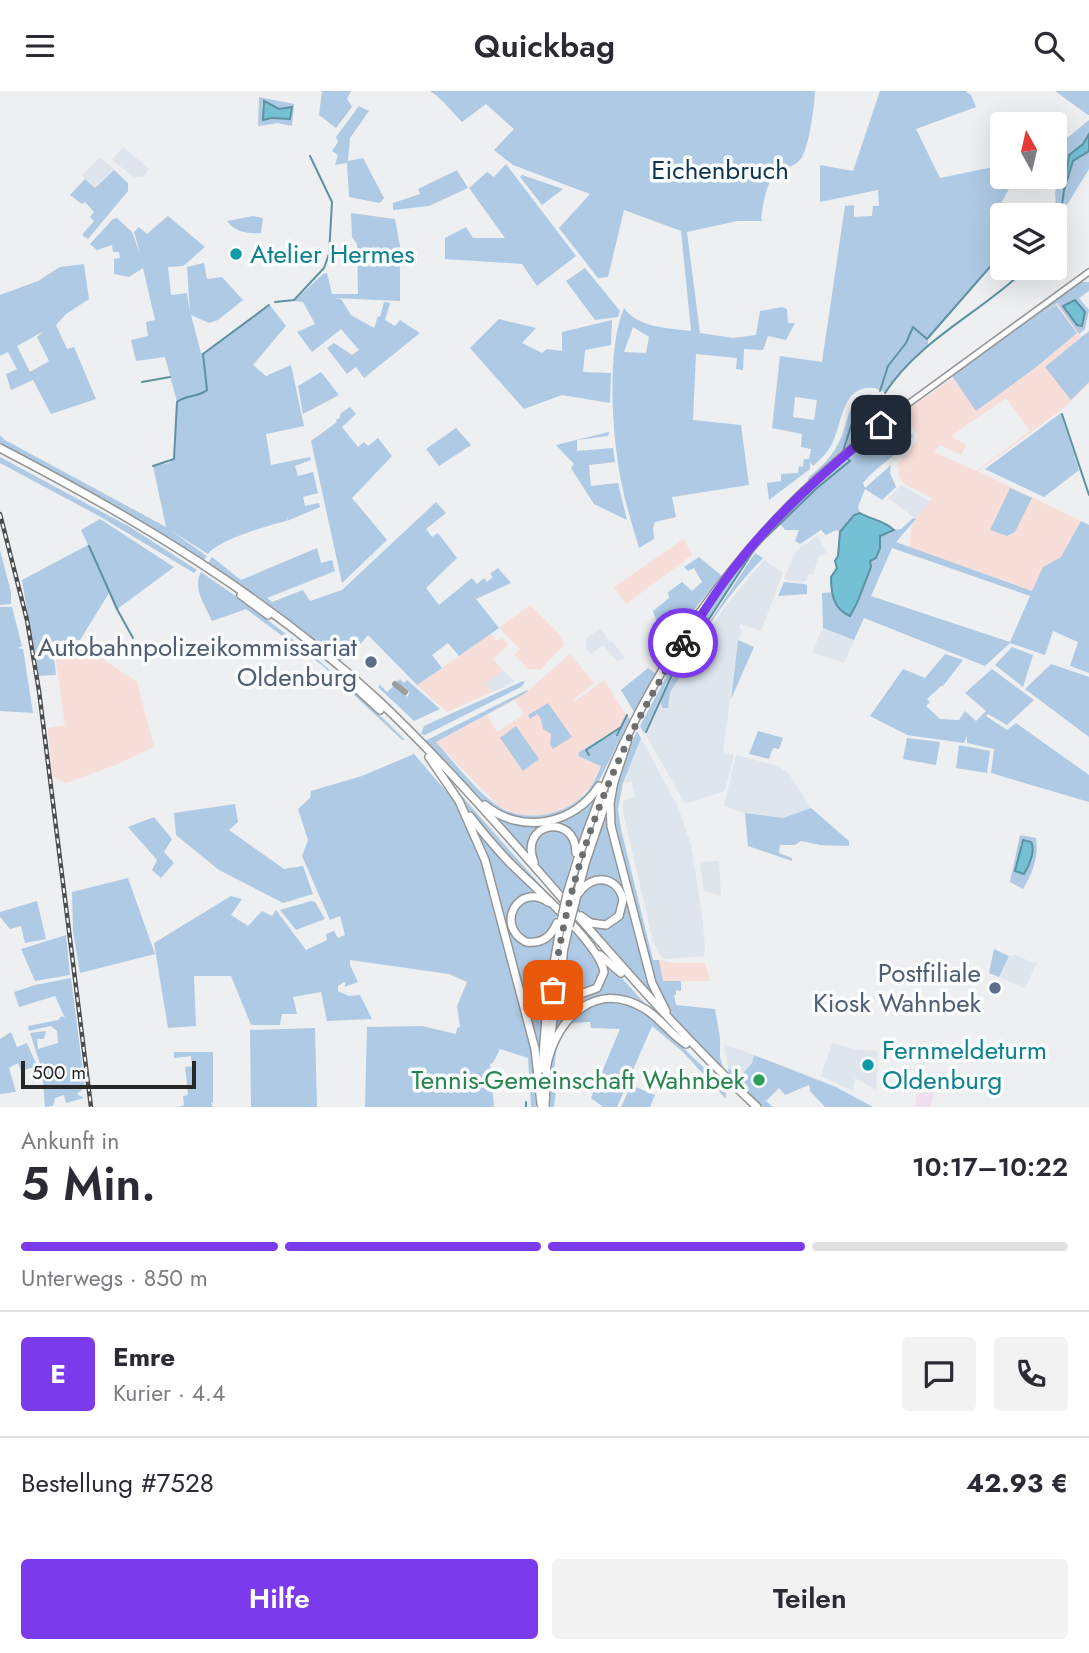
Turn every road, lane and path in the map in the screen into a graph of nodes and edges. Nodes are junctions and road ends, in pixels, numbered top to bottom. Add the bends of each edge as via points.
1 (1089, 272) edge
2 (897, 412) joint
3 (0, 451) edge
4 (202, 566) junction
5 (332, 661) junction
6 (343, 664) dead end
7 (370, 687) dead end
8 (376, 699) junction
9 (635, 721) junction
10 (627, 742) junction
11 (429, 757) junction
12 (611, 778) junction
13 (467, 790) junction
14 (459, 801) junction
15 (576, 862) junction
16 (537, 869) junction
17 (571, 901) junction
18 (563, 917) junction
19 (592, 947) junction
20 (563, 954) junction
21 (621, 973) junction
22 (673, 1023) junction
23 (686, 1044) junction
24 (549, 1055) junction
25 (547, 1065) junction
26 (735, 1090) junction
27 (542, 1106) edge
28 (750, 1107) edge
29 (757, 1107) edge

1 - 2 main road
2 - 9 highway via 801,494 734,568 678,643
3 - 4 highway via 105,504
4 - 5 highway via 253,598
4 - 11 highway via 321,657
5 - 6 highway
5 - 8 highway
7 - 8 highway
8 - 13 highway
9 - 10 highway
9 - 12 highway
10 - 12 highway
10 - 17 highway via 593,824
11 - 14 highway
11 - 21 highway
12 - 13 highway via 574,812 537,823 502,816
12 - 15 highway
12 - 17 highway
12 - 22 highway via 610,814 616,847 652,983
13 - 16 highway
14 - 18 highway via 500,852
14 - 27 highway via 479,843 499,910 535,1049
15 - 16 highway via 571,834 548,827 535,835 531,845
15 - 17 highway
16 - 17 highway
17 - 17 highway via 598,879 616,885 624,900 619,916 606,925 591,923
17 - 18 highway, bridge
17 - 18 highway, bridge
17 - 22 highway
18 - 18 highway via 540,942 527,941 513,930 510,918 522,899 529,897 541,898
18 - 19 highway
18 - 20 highway
18 - 25 highway
18 - 27 highway via 547,1004
19 - 20 highway via 604,972 601,984 589,992 578,992 564,982
19 - 21 highway
20 - 24 highway
21 - 23 highway
22 - 26 highway
23 - 24 highway via 643,1008 624,1000 603,1000 565,1021
23 - 26 highway
24 - 25 highway
25 - 27 highway
26 - 28 highway
26 - 29 highway

